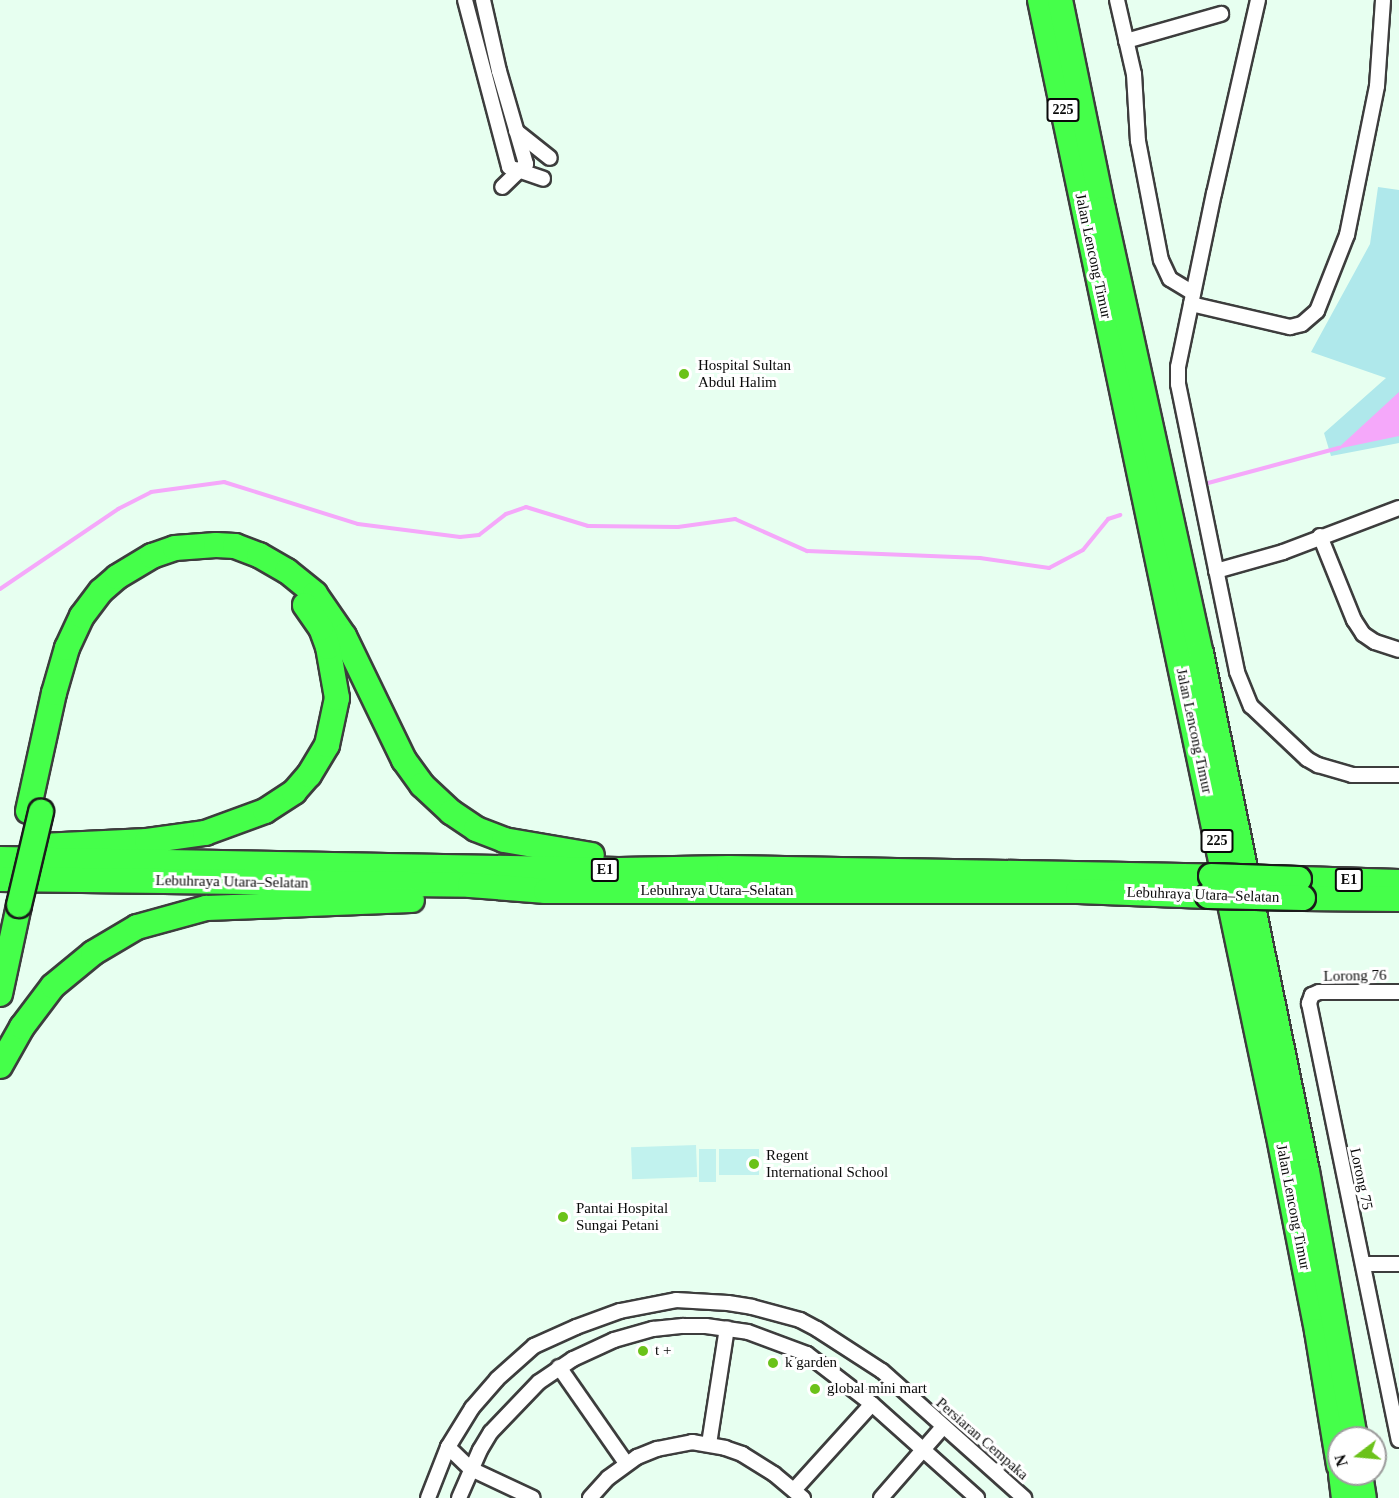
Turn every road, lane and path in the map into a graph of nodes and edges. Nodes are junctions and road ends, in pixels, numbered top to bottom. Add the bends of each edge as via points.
1 (465, 0) edge
2 (483, 0) edge
3 (1040, 0) edge
4 (1060, 0) edge
5 (1117, 0) edge
6 (1258, 0) edge
7 (1383, 0) edge
8 (1221, 14) dead end
9 (1126, 41) junction
10 (516, 131) junction
11 (549, 158) dead end
12 (519, 171) junction
13 (543, 178) dead end
14 (502, 188) dead end
15 (1192, 298) junction
16 (1399, 508) edge
17 (1320, 536) junction
18 (1216, 571) junction
19 (1399, 650) edge
20 (1399, 776) edge
21 (35, 812) junction
22 (0, 849) edge
23 (0, 859) edge
24 (729, 868) junction
25 (0, 879) edge
26 (1399, 882) edge
27 (1209, 886) junction
28 (1301, 888) junction
29 (546, 891) junction
30 (1399, 899) edge
31 (12, 904) junction
32 (0, 929) edge
33 (1399, 992) edge
34 (0, 994) edge
35 (1312, 995) joint
36 (0, 1066) edge
37 (1363, 1264) junction
38 (1399, 1264) edge
39 (727, 1328) junction
40 (559, 1367) junction
41 (1384, 1369) junction
42 (1399, 1369) edge
43 (1395, 1397) edge
44 (872, 1404) junction
45 (1397, 1419) edge
46 (1333, 1426) edge
47 (1352, 1426) edge
48 (943, 1427) junction
49 (1399, 1440) edge
50 (709, 1444) junction
51 (448, 1448) junction
52 (922, 1449) junction
53 (627, 1463) junction
54 (439, 1467) junction
55 (471, 1469) junction
56 (799, 1494) edge
57 (428, 1498) edge
58 (459, 1498) edge
59 (533, 1498) edge
60 (590, 1498) edge
61 (881, 1498) edge
62 (977, 1498) edge
63 (1024, 1498) edge

1 - 12 street via 509,167
2 - 10 street
3 - 46 highway, Jalan Lencong Timur / 225 via 1278,1132
4 - 47 highway, Jalan Lencong Timur / 225 via 1307,1171
5 - 9 street
6 - 15 street
7 - 15 street via 1377,86 1347,235 1317,311 1302,324 1290,327
8 - 9 street
9 - 15 street via 1136,86 1138,141 1161,260 1170,279
10 - 11 street
10 - 12 street via 526,164
12 - 13 street
12 - 14 street
15 - 18 street via 1177,375
16 - 17 street
17 - 18 street via 1283,552
17 - 19 street via 1363,634
18 - 20 street via 1237,672 1251,706 1318,765 1352,775
21 - 22 highway via 88,634 108,604 137,579 180,562 223,560 272,576 312,613 333,661 337,698 327,745 294,792 265,811 205,833 147,841
21 - 24 highway via 54,693 67,648 82,616 117,577 152,556 175,548 216,544 259,555 315,594 344,636 404,760 429,792 463,822 504,840 563,852
21 - 31 highway
23 - 24 highway, Lebuhraya Utara–Selatan / E1 via 619,870
24 - 27 highway, Lebuhraya Utara–Selatan / E1
25 - 29 highway, Lebuhraya Utara–Selatan / E1 via 470,885
26 - 28 highway, Lebuhraya Utara–Selatan / E1
27 - 28 highway, Lebuhraya Utara–Selatan / E1, bridge
27 - 29 highway, Lebuhraya Utara–Selatan / E1 via 1078,891
28 - 30 highway, Lebuhraya Utara–Selatan / E1
29 - 36 highway via 231,906 158,920 117,937 60,980 22,1027
31 - 32 highway
31 - 34 highway
33 - 35 street, Lorong 76 via 1329,991
35 - 37 street, Lorong 75 via 1309,1012
37 - 38 street
37 - 41 street, Lorong 75
39 - 40 street via 653,1329 614,1340
39 - 44 street via 807,1354
39 - 50 street
40 - 53 street
40 - 55 street via 491,1432
41 - 42 street
41 - 43 street, Lorong 75
43 - 45 street, Lorong 75
44 - 52 street
44 - 56 street
45 - 49 street, Lorong 75
48 - 51 street, Persiaran Cempaka via 870,1362 800,1320 728,1303 676,1300 620,1311 534,1346 481,1396
48 - 52 street
48 - 63 street, Persiaran Cempaka
50 - 53 street via 674,1445
50 - 56 street via 742,1454
51 - 54 street, Persiaran Cempaka
51 - 55 street
52 - 61 street
52 - 62 street
53 - 60 street
54 - 55 street
54 - 57 street, Persiaran Cempaka
55 - 58 street
55 - 59 street

